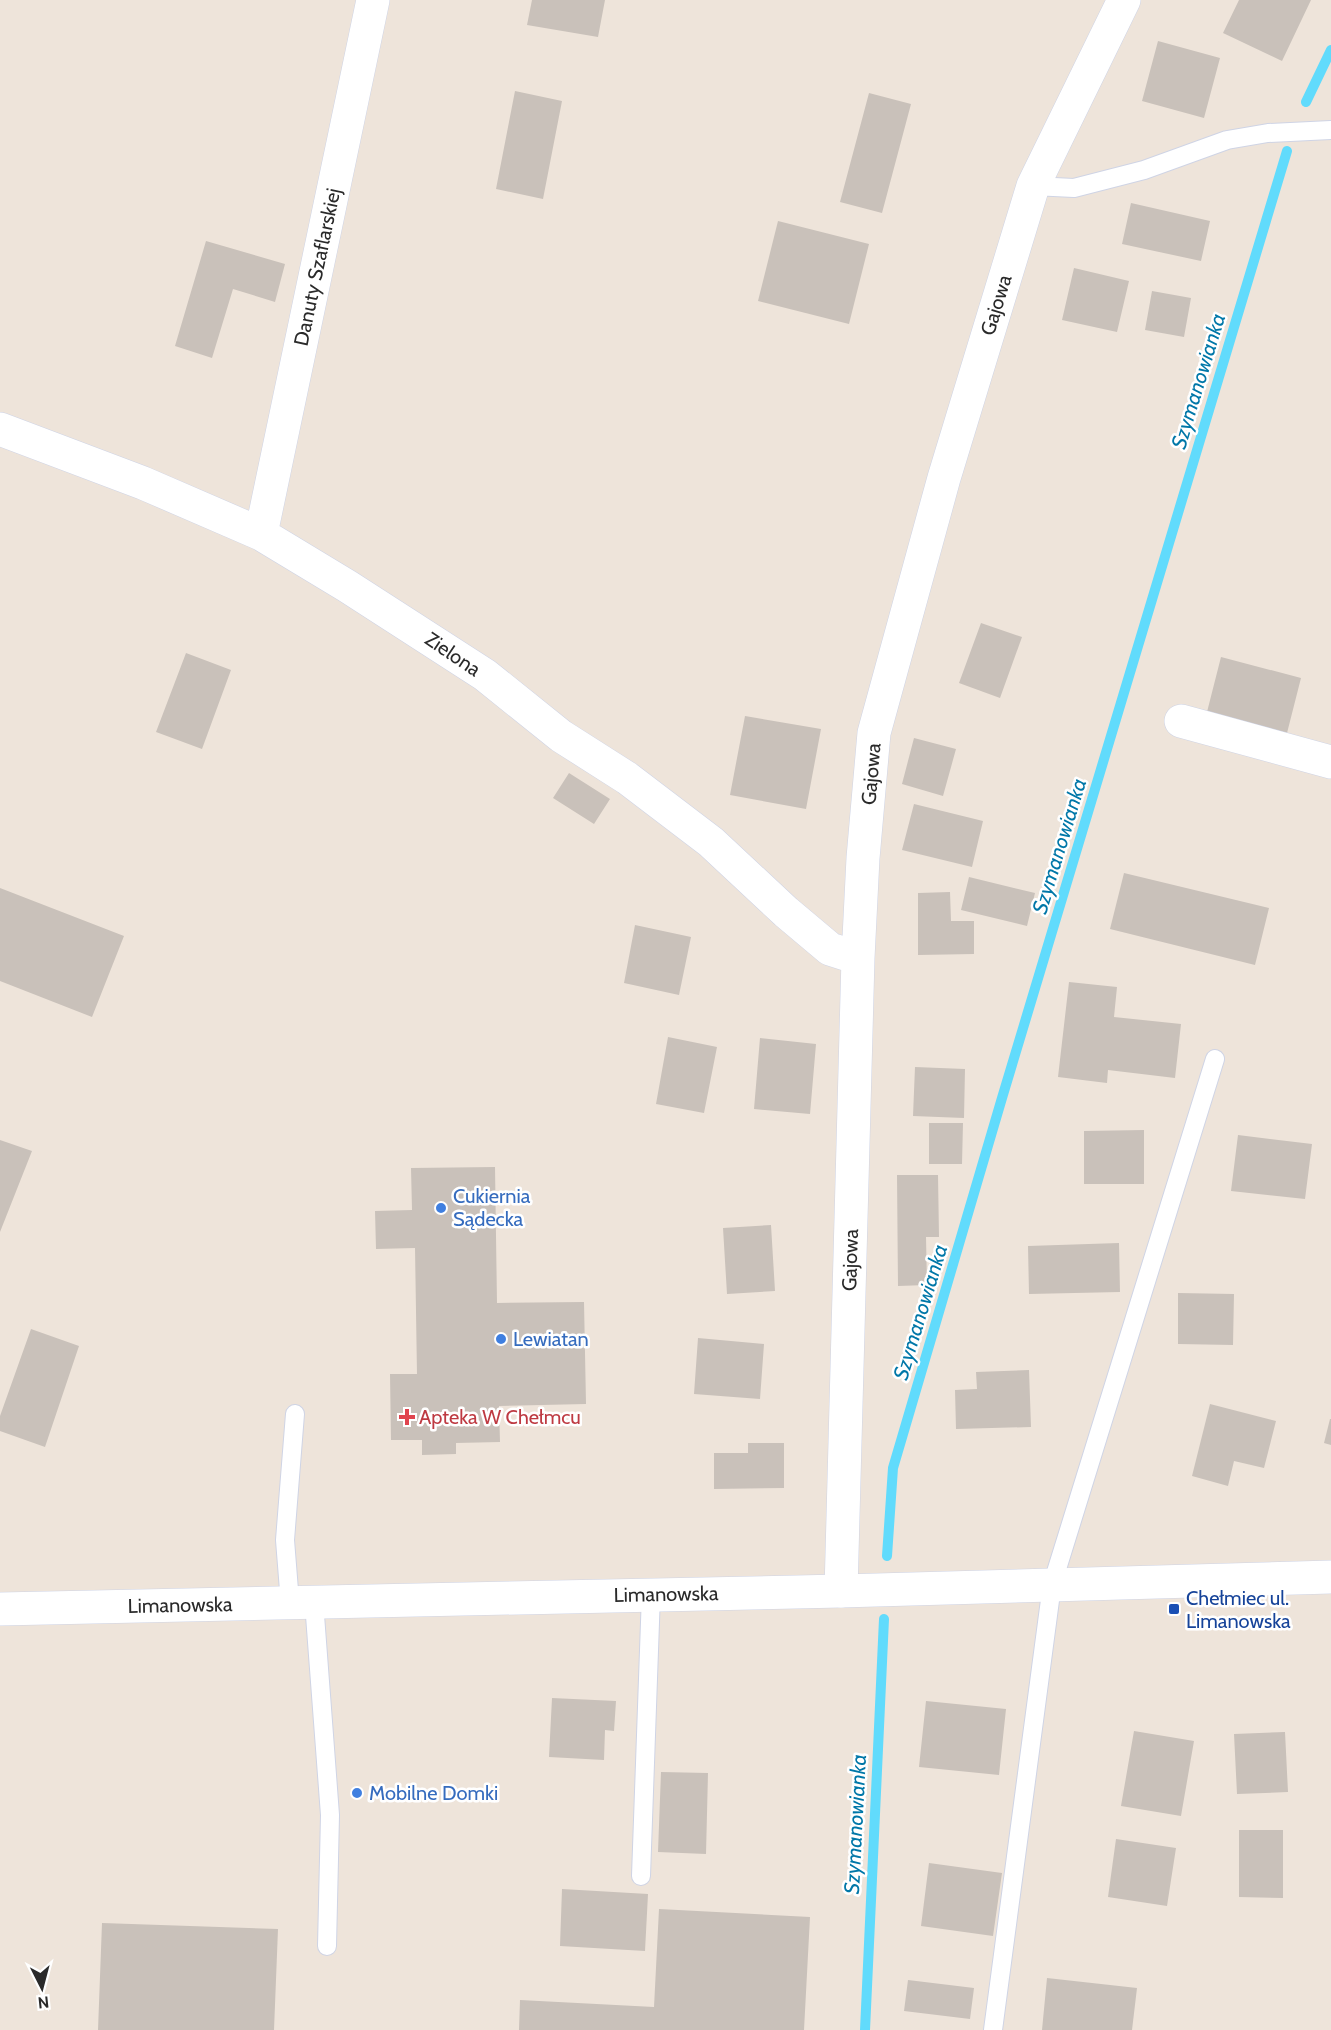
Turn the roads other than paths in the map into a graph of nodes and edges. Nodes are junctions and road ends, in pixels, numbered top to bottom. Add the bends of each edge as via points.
1 (373, 0) edge
2 (1124, 0) edge
3 (1331, 130) edge
4 (1033, 186) junction
5 (0, 429) edge
6 (261, 534) junction
7 (1181, 721) dead end
8 (1331, 762) edge
9 (858, 958) junction
10 (1215, 1059) dead end
11 (295, 1414) dead end
12 (1331, 1577) edge
13 (1052, 1585) junction
14 (841, 1592) junction
15 (651, 1594) junction
16 (302, 1602) junction
17 (0, 1609) edge
18 (641, 1876) dead end
19 (327, 1946) dead end
20 (993, 2030) edge

1 - 6 street, Danuty Szaflarskiej
2 - 4 street, Gajowa
3 - 4 lane via 1268,133 1227,140 1144,170 1074,188
4 - 9 street, Gajowa via 944,478 874,733
5 - 6 street, Zielona via 143,483
6 - 9 street, Zielona via 484,675 561,736 627,778 711,842 830,949
7 - 8 street
9 - 14 street, Gajowa
10 - 13 lane
11 - 16 lane via 285,1540
12 - 13 street, Limanowska
13 - 14 street, Limanowska
13 - 20 lane
14 - 15 street, Limanowska
15 - 16 street, Limanowska
15 - 18 lane
16 - 17 street, Limanowska
16 - 19 lane via 330,1815

